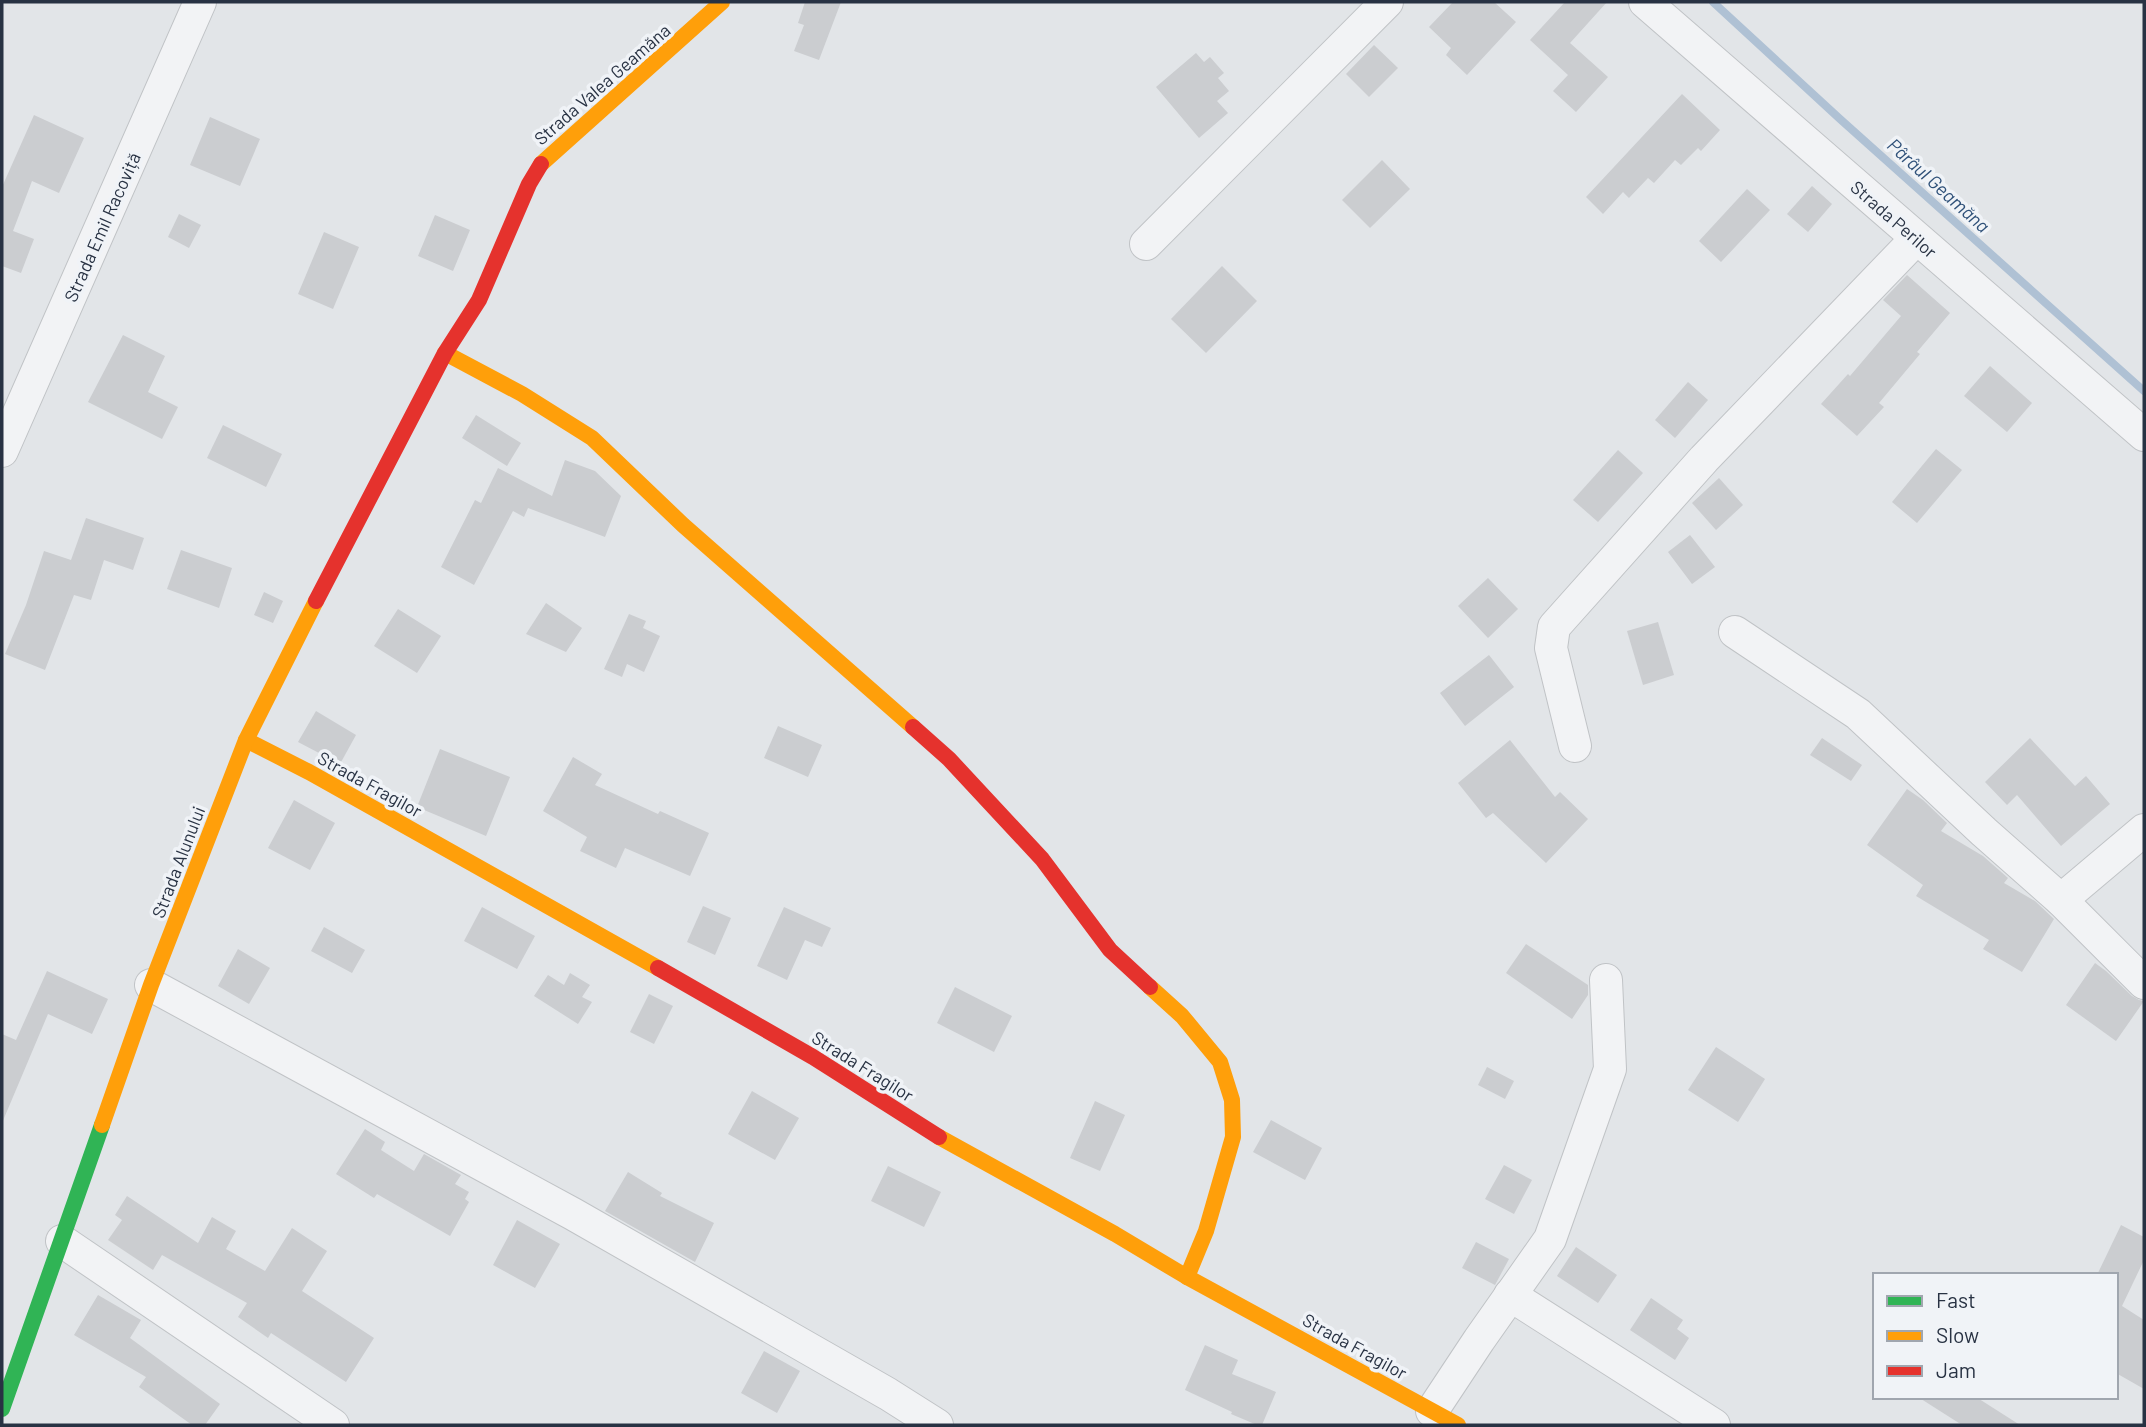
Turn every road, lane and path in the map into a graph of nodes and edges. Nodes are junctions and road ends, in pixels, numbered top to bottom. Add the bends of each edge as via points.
1 (200, 2) edge
2 (722, 2) edge
3 (1387, 2) edge
4 (1645, 2) edge
5 (1916, 239) junction
6 (1146, 244) dead end
7 (445, 353) junction
8 (2144, 435) edge
9 (2, 451) edge
10 (1735, 632) dead end
11 (246, 740) junction
12 (1575, 746) dead end
13 (2144, 830) edge
14 (2061, 900) junction
15 (1606, 980) dead end
16 (2144, 983) edge
17 (151, 985) junction
18 (62, 1241) junction
19 (1188, 1277) junction
20 (1510, 1295) junction
21 (2, 1409) edge
22 (1445, 1418) edge
23 (333, 1425) edge
24 (937, 1425) edge
25 (1714, 1425) edge

1 - 9 street, Strada Emil Racoviță
2 - 7 street, Strada Valea Geamăna via 544,160 479,300
3 - 6 street
4 - 5 street, Strada Perilor
5 - 8 street, Strada Perilor
5 - 12 street via 1704,459 1554,626 1550,648
7 - 11 street, Strada Alunului
7 - 19 street via 592,438 683,525 949,759 1042,859 1110,950 1182,1016 1220,1062 1232,1100 1233,1137
10 - 14 street via 1858,715
11 - 17 street, Strada Alunului
11 - 19 street, Strada Fragilor via 701,991 934,1134
13 - 14 street
14 - 16 street
15 - 20 street via 1610,1069 1550,1240
17 - 18 street, Strada Alunului
17 - 24 street via 573,1214
18 - 21 street, Strada Alunului
18 - 23 street
19 - 22 street, Strada Fragilor
20 - 22 street
20 - 25 street

